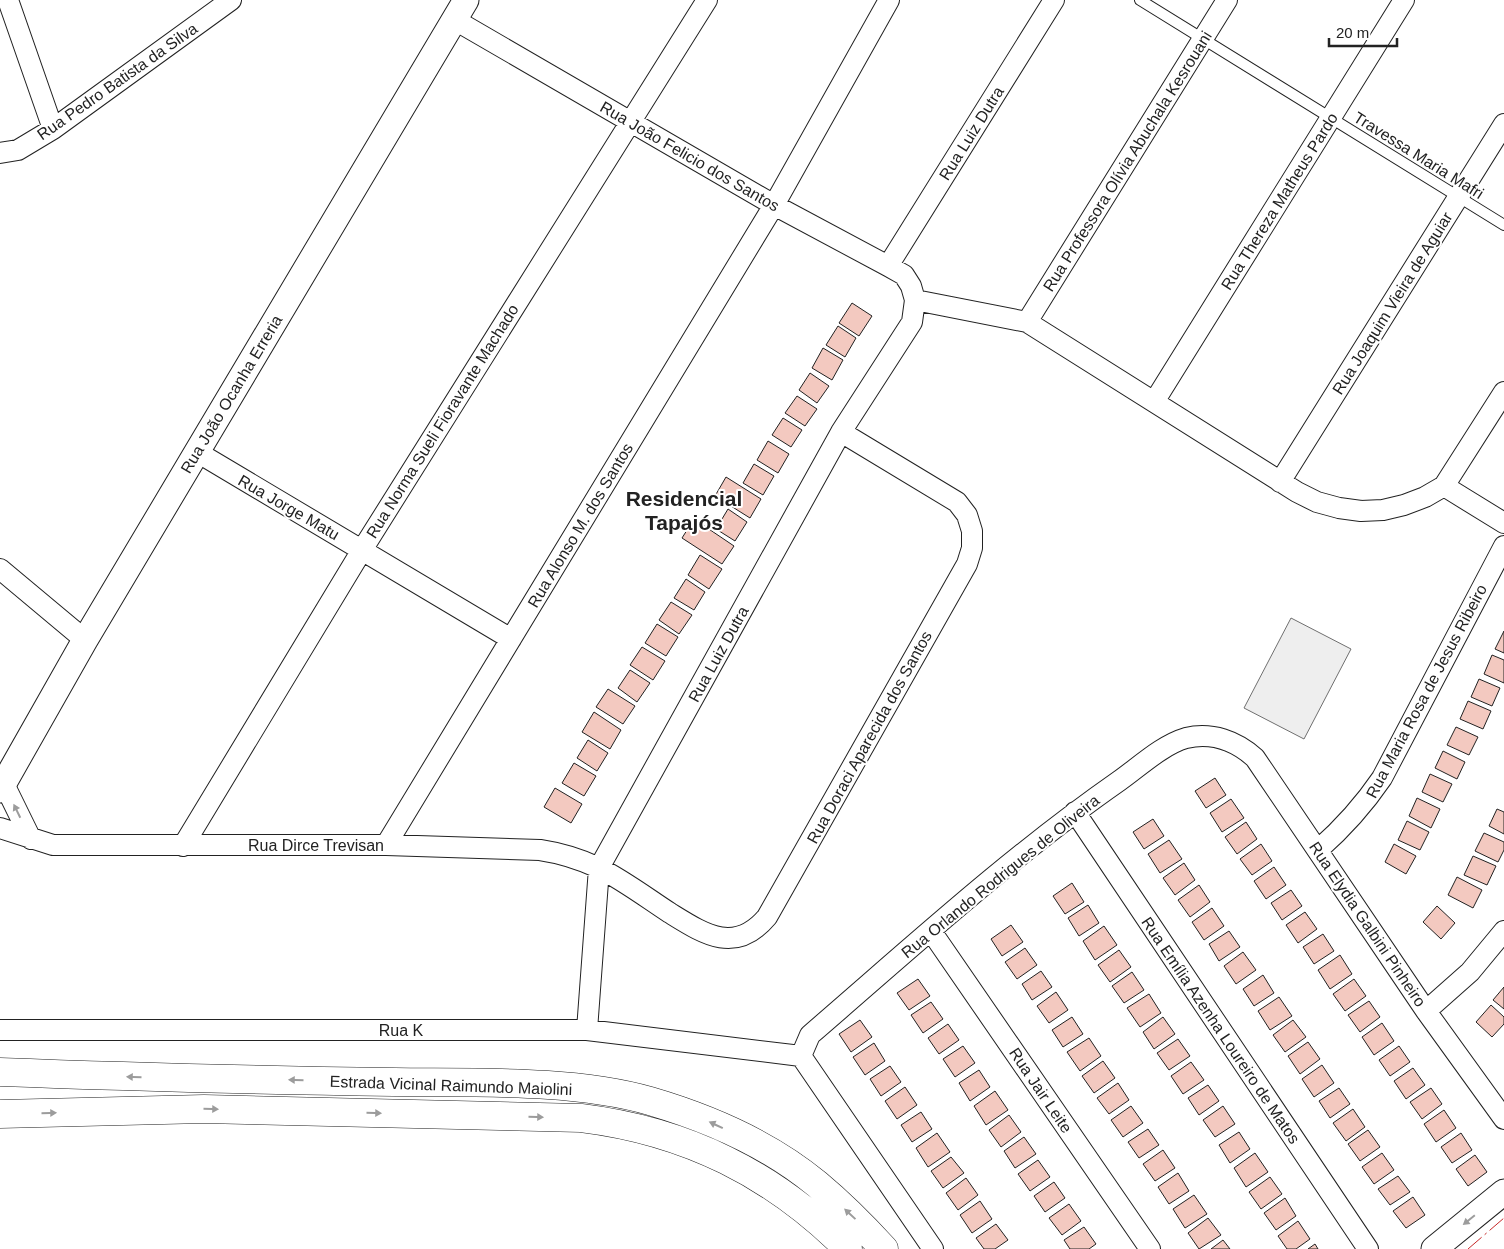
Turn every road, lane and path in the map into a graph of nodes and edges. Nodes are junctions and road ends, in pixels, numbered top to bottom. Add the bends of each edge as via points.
1 (8, 0) edge
2 (231, 0) edge
3 (707, 0) edge
4 (889, 0) edge
5 (1054, 0) edge
6 (1140, 0) edge
7 (1227, 0) edge
8 (1404, 0) edge
9 (460, 10) edge
10 (1202, 38) junction
11 (1330, 118) junction
12 (630, 122) junction
13 (1504, 124) edge
14 (53, 129) junction
15 (0, 154) edge
16 (1458, 197) junction
17 (774, 205) junction
18 (1504, 225) edge
19 (888, 266) junction
20 (915, 300) junction
21 (1027, 322) junction
22 (1504, 392) edge
23 (1154, 402) junction
24 (841, 432) junction
25 (197, 452) junction
26 (1280, 482) junction
27 (1444, 486) junction
28 (1504, 523) edge
29 (1504, 546) edge
30 (362, 550) junction
31 (0, 570) edge
32 (511, 639) junction
33 (85, 640) junction
34 (1224, 739) joint
35 (1, 785) edge
36 (1075, 812) junction
37 (0, 828) edge
38 (31, 838) junction
39 (386, 845) junction
40 (183, 846) junction
41 (1318, 850) junction
42 (599, 868) junction
43 (1504, 930) edge
44 (931, 931) junction
45 (740, 936) joint
46 (1426, 1012) junction
47 (0, 1030) edge
48 (587, 1030) junction
49 (801, 1056) junction
50 (0, 1072) edge
51 (0, 1114) edge
52 (1504, 1119) edge
53 (1504, 1192) edge
54 (848, 1249) edge
55 (884, 1249) edge
56 (933, 1249) edge
57 (1150, 1249) edge
58 (1368, 1249) edge
59 (1434, 1249) edge

1 - 14 street
2 - 14 street, Rua Pedro Batista da Silva
3 - 12 street, Rua Norma Sueli Fioravante Machado
4 - 17 street, Rua Alonso M. dos Santos
5 - 19 street, Rua Luiz Dutra
6 - 10 lane, Travessa Maria Mafri
7 - 10 street, Rua Professora Olívia Abuchala Kesrouani
8 - 11 street, Rua Thereza Matheus Pardo
9 - 12 street, Rua João Felicio dos Santos
9 - 25 street, Rua João Ocanha Erreria
10 - 11 lane, Travessa Maria Mafri
10 - 21 street, Rua Professora Olívia Abuchala Kesrouani
11 - 16 lane, Travessa Maria Mafri
11 - 23 street, Rua Thereza Matheus Pardo
12 - 17 street, Rua João Felicio dos Santos
12 - 30 street, Rua Norma Sueli Fioravante Machado
13 - 16 street, Rua Joaquim Vieira de Aguiar
14 - 15 street, Rua Pedro Batista da Silva via 18,150
16 - 18 lane, Travessa Maria Mafri
16 - 26 street, Rua Joaquim Vieira de Aguiar
17 - 19 street, Rua João Felicio dos Santos
17 - 32 street, Rua Alonso M. dos Santos
19 - 20 street, Rua João Felicio dos Santos via 904,275
20 - 21 street
20 - 24 street, Rua Luiz Dutra via 912,322
21 - 23 street
22 - 27 street
23 - 26 street
24 - 42 street, Rua Luiz Dutra
24 - 45 street, Rua Doraci Aparecida dos Santos via 950,496 970,523 972,548 967,564 768,916 755,929
25 - 30 street, Rua Jorge Matu
25 - 33 street, Rua João Ocanha Erreria
26 - 27 street via 1317,502 1361,511 1404,505
27 - 28 street
29 - 41 street, Rua Maria Rosa de Jesus Ribeiro via 1382,778 1364,805
30 - 32 street, Rua Jorge Matu
30 - 40 street, Rua Norma Sueli Fioravante Machado
31 - 33 street
32 - 39 street, Rua Alonso M. dos Santos
33 - 35 street, Rua João Ocanha Erreria
34 - 36 street, Rua Orlando Rodrigues de Oliveira via 1199,736 1175,742
34 - 41 street, Rua Elydia Galbini Pinheiro via 1256,758
38 -> 35 street
36 - 44 street, Rua Orlando Rodrigues de Oliveira
36 - 58 street, Rua Emília Azenha Loureiro de Matos
37 - 38 street, Rua Dirce Trevisan
38 - 40 street, Rua Dirce Trevisan via 53,845
39 - 40 street, Rua Dirce Trevisan
39 - 42 street, Rua Dirce Trevisan via 540,850 562,854
41 - 46 street, Rua Elydia Galbini Pinheiro
42 - 45 street, Rua Dirce Trevisan via 698,931 714,937
42 - 48 street, Rua Luiz Dutra
43 - 46 street via 1470,972
44 - 49 street, Rua Orlando Rodrigues de Oliveira via 810,1035
44 - 57 street, Rua Jair Leite
46 - 52 street, Rua Elydia Galbini Pinheiro
47 - 48 street, Rua K
48 - 49 street, Rua K
49 - 56 street
55 -> 50 main road, Estrada Vicinal Raimundo Maiolini via 816,1183 763,1147 700,1118 649,1100 593,1090 522,1084
51 -> 54 main road, Estrada Vicinal Raimundo Maiolini via 204,1109 581,1118 623,1123 667,1136 747,1170 790,1198
53 -> 59 street

